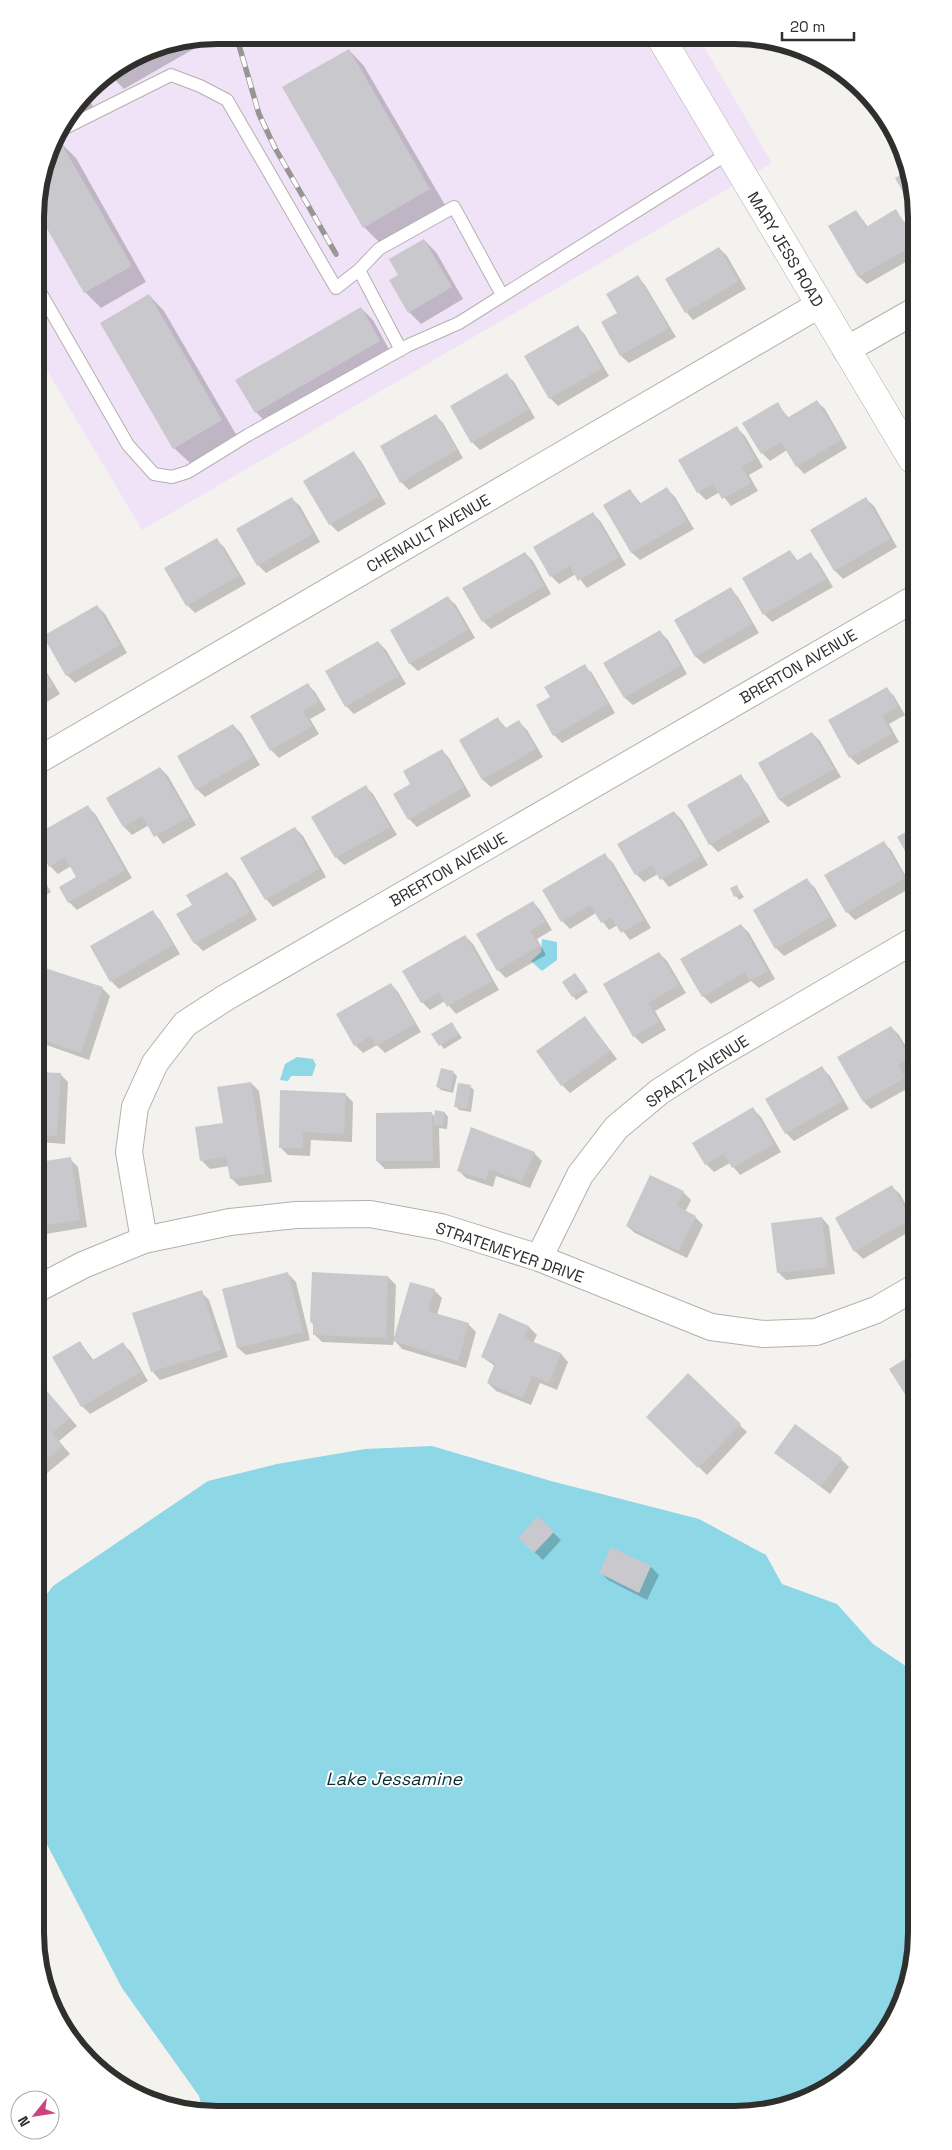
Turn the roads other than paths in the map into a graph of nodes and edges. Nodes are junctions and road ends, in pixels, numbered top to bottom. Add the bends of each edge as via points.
1 (665, 44) edge
2 (70, 126) edge
3 (729, 152) junction
4 (358, 270) junction
5 (502, 295) junction
6 (44, 299) edge
7 (819, 305) junction
8 (908, 315) edge
9 (401, 350) junction
10 (846, 350) junction
11 (908, 452) edge
12 (908, 602) edge
13 (44, 757) edge
14 (908, 944) edge
15 (144, 1240) junction
16 (539, 1258) junction
17 (44, 1285) edge
18 (908, 1291) edge

1 - 3 street, MARY JESS ROAD
2 - 4 lane via 171,75 200,86 227,100 336,288
3 - 5 lane
3 - 7 street, MARY JESS ROAD
4 - 5 lane via 379,249 454,207
4 - 9 lane
5 - 9 lane via 459,323
6 - 9 lane via 128,445 154,474 172,477 188,472
7 - 10 street, MARY JESS ROAD
7 - 13 street, CHENAULT AVENUE
8 - 10 street
10 - 11 street, MARY JESS ROAD
12 - 15 street, BRERTON AVENUE via 185,1024 155,1063 135,1107 129,1152
14 - 16 street, SPAATZ AVENUE via 704,1063 659,1092 616,1128 580,1176
15 - 16 street, STRATEMEYER DRIVE via 240,1221 296,1214 370,1214 441,1226
15 - 17 street, STRATEMEYER DRIVE via 83,1264
16 - 18 street, STRATEMEYER DRIVE via 711,1327 764,1334 816,1332 876,1310

